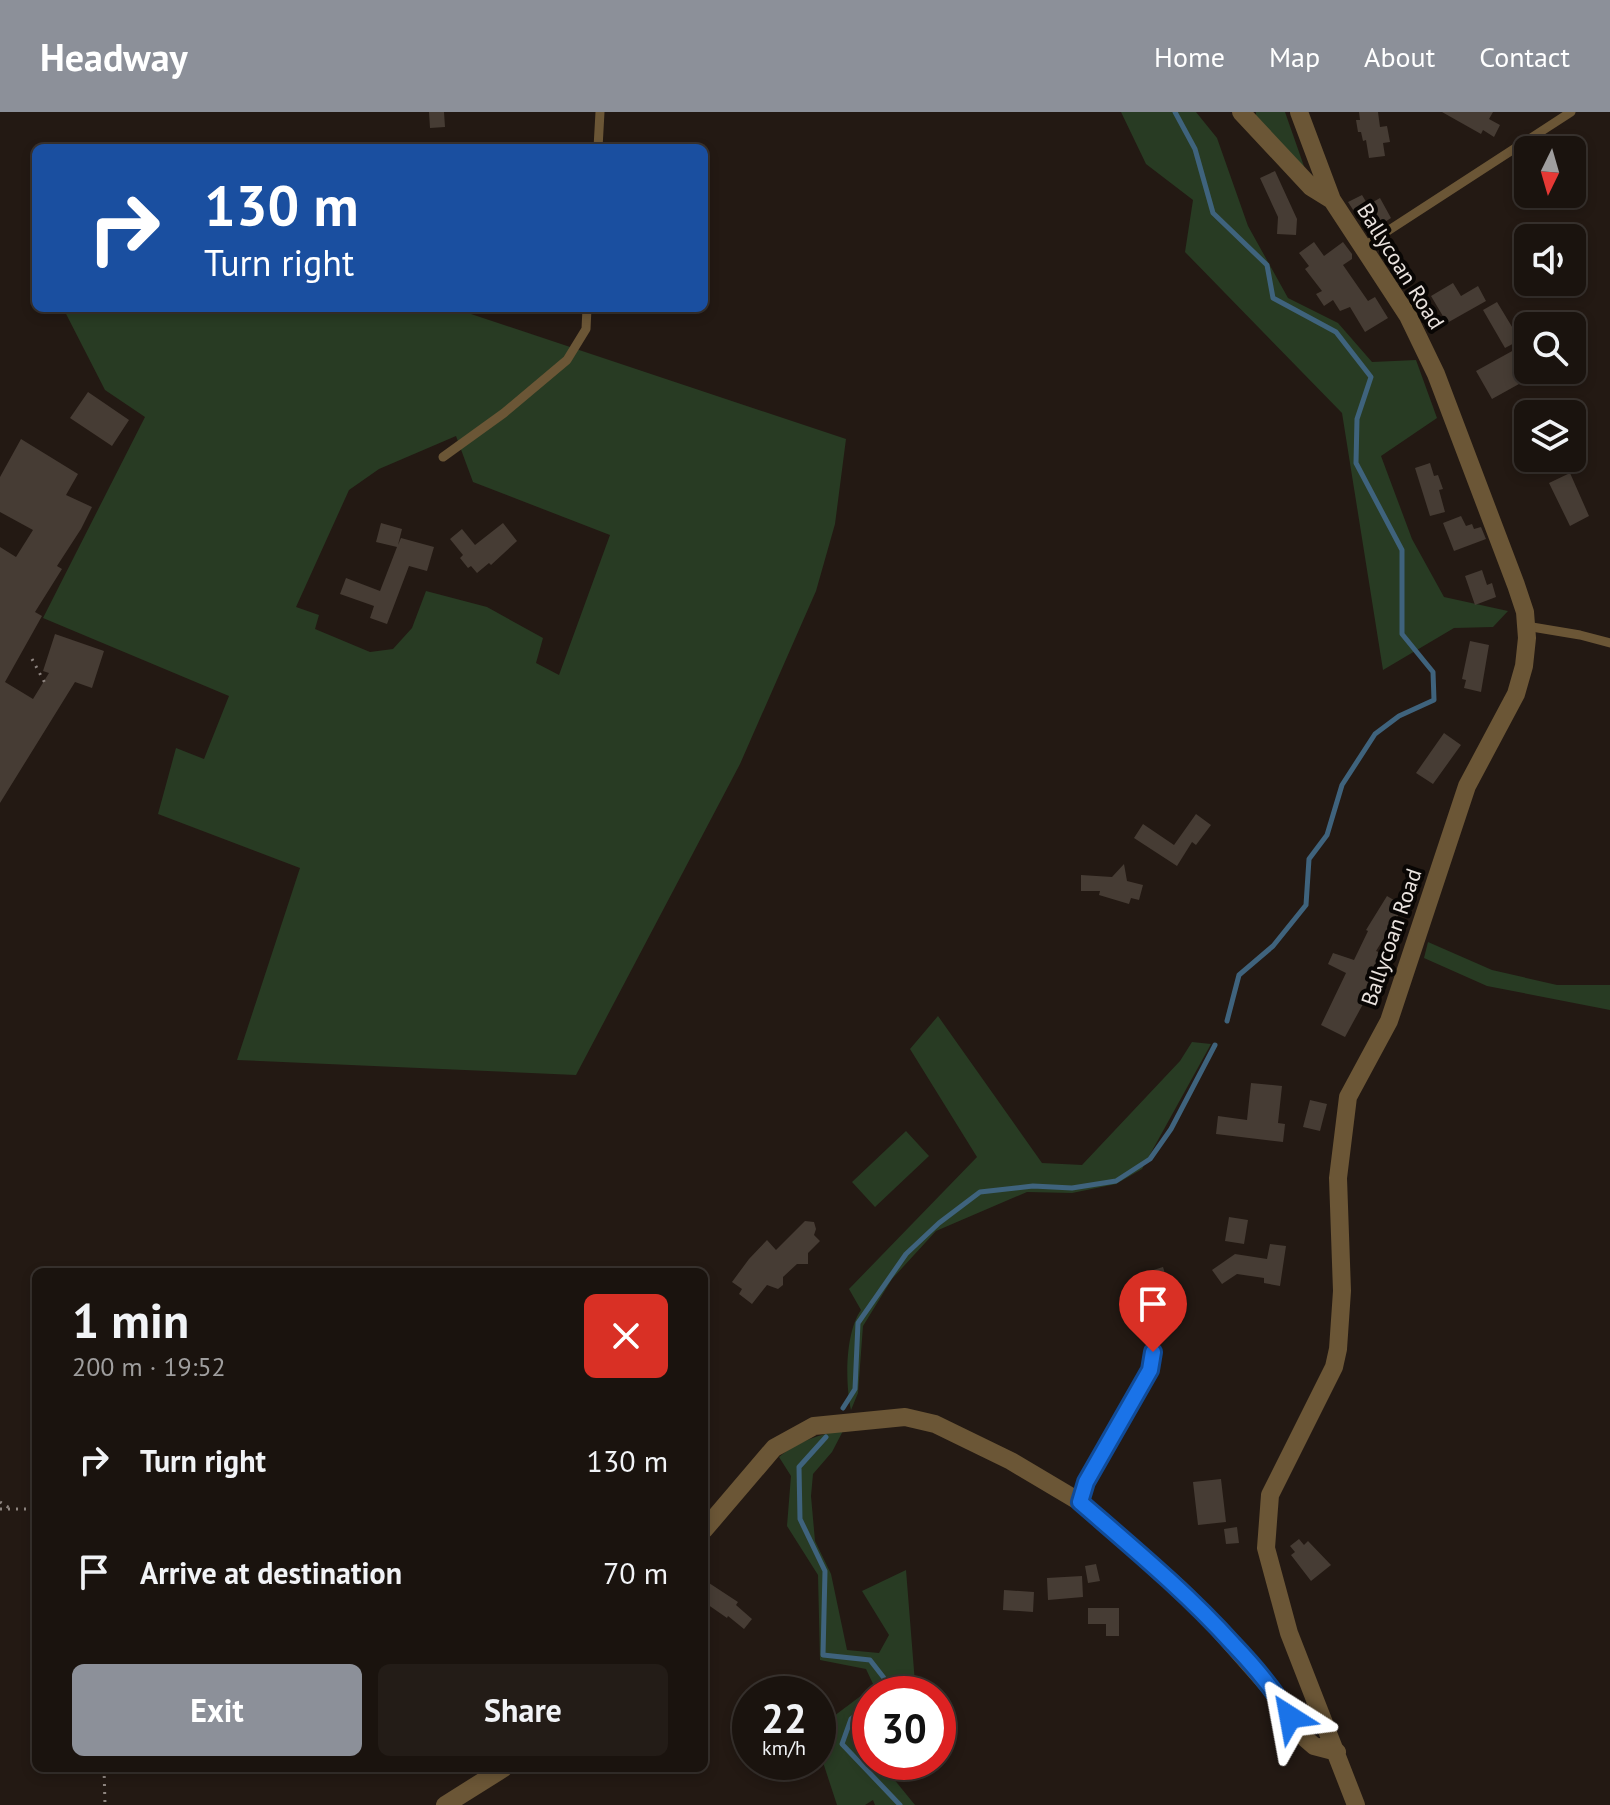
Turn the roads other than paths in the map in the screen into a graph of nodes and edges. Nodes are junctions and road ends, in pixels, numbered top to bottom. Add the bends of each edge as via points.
1 (600, 112) edge
2 (1241, 112) edge
3 (1299, 112) edge
4 (1571, 112) edge
5 (598, 144) edge
6 (1332, 200) junction
7 (1363, 247) junction
8 (587, 312) edge
9 (443, 457) dead end
10 (1526, 626) junction
11 (1610, 643) edge
12 (1155, 1325) dead end
13 (1080, 1502) junction
14 (708, 1525) edge
15 (1337, 1752) junction
16 (498, 1772) edge
17 (445, 1805) edge
18 (1356, 1805) edge

1 - 5 lane
2 - 6 street via 1311,187
3 - 6 street, Ballycoan Road
4 - 7 lane
6 - 7 street, Ballycoan Road
7 - 10 street, Ballycoan Road via 1408,316 1436,374 1516,585
8 - 9 lane via 586,329 567,360
10 - 11 lane
10 - 15 street, Ballycoan Road via 1516,694 1467,786 1389,1021 1348,1097 1338,1178 1338,1349 1270,1495 1266,1548 1274,1584
12 - 13 lane via 1150,1370 1086,1482
13 - 14 street via 935,1424 905,1417 814,1426 774,1448
13 - 15 street via 1214,1624 1281,1700 1299,1733 1314,1746
15 - 18 street, Ballycoan Road
16 - 17 street

